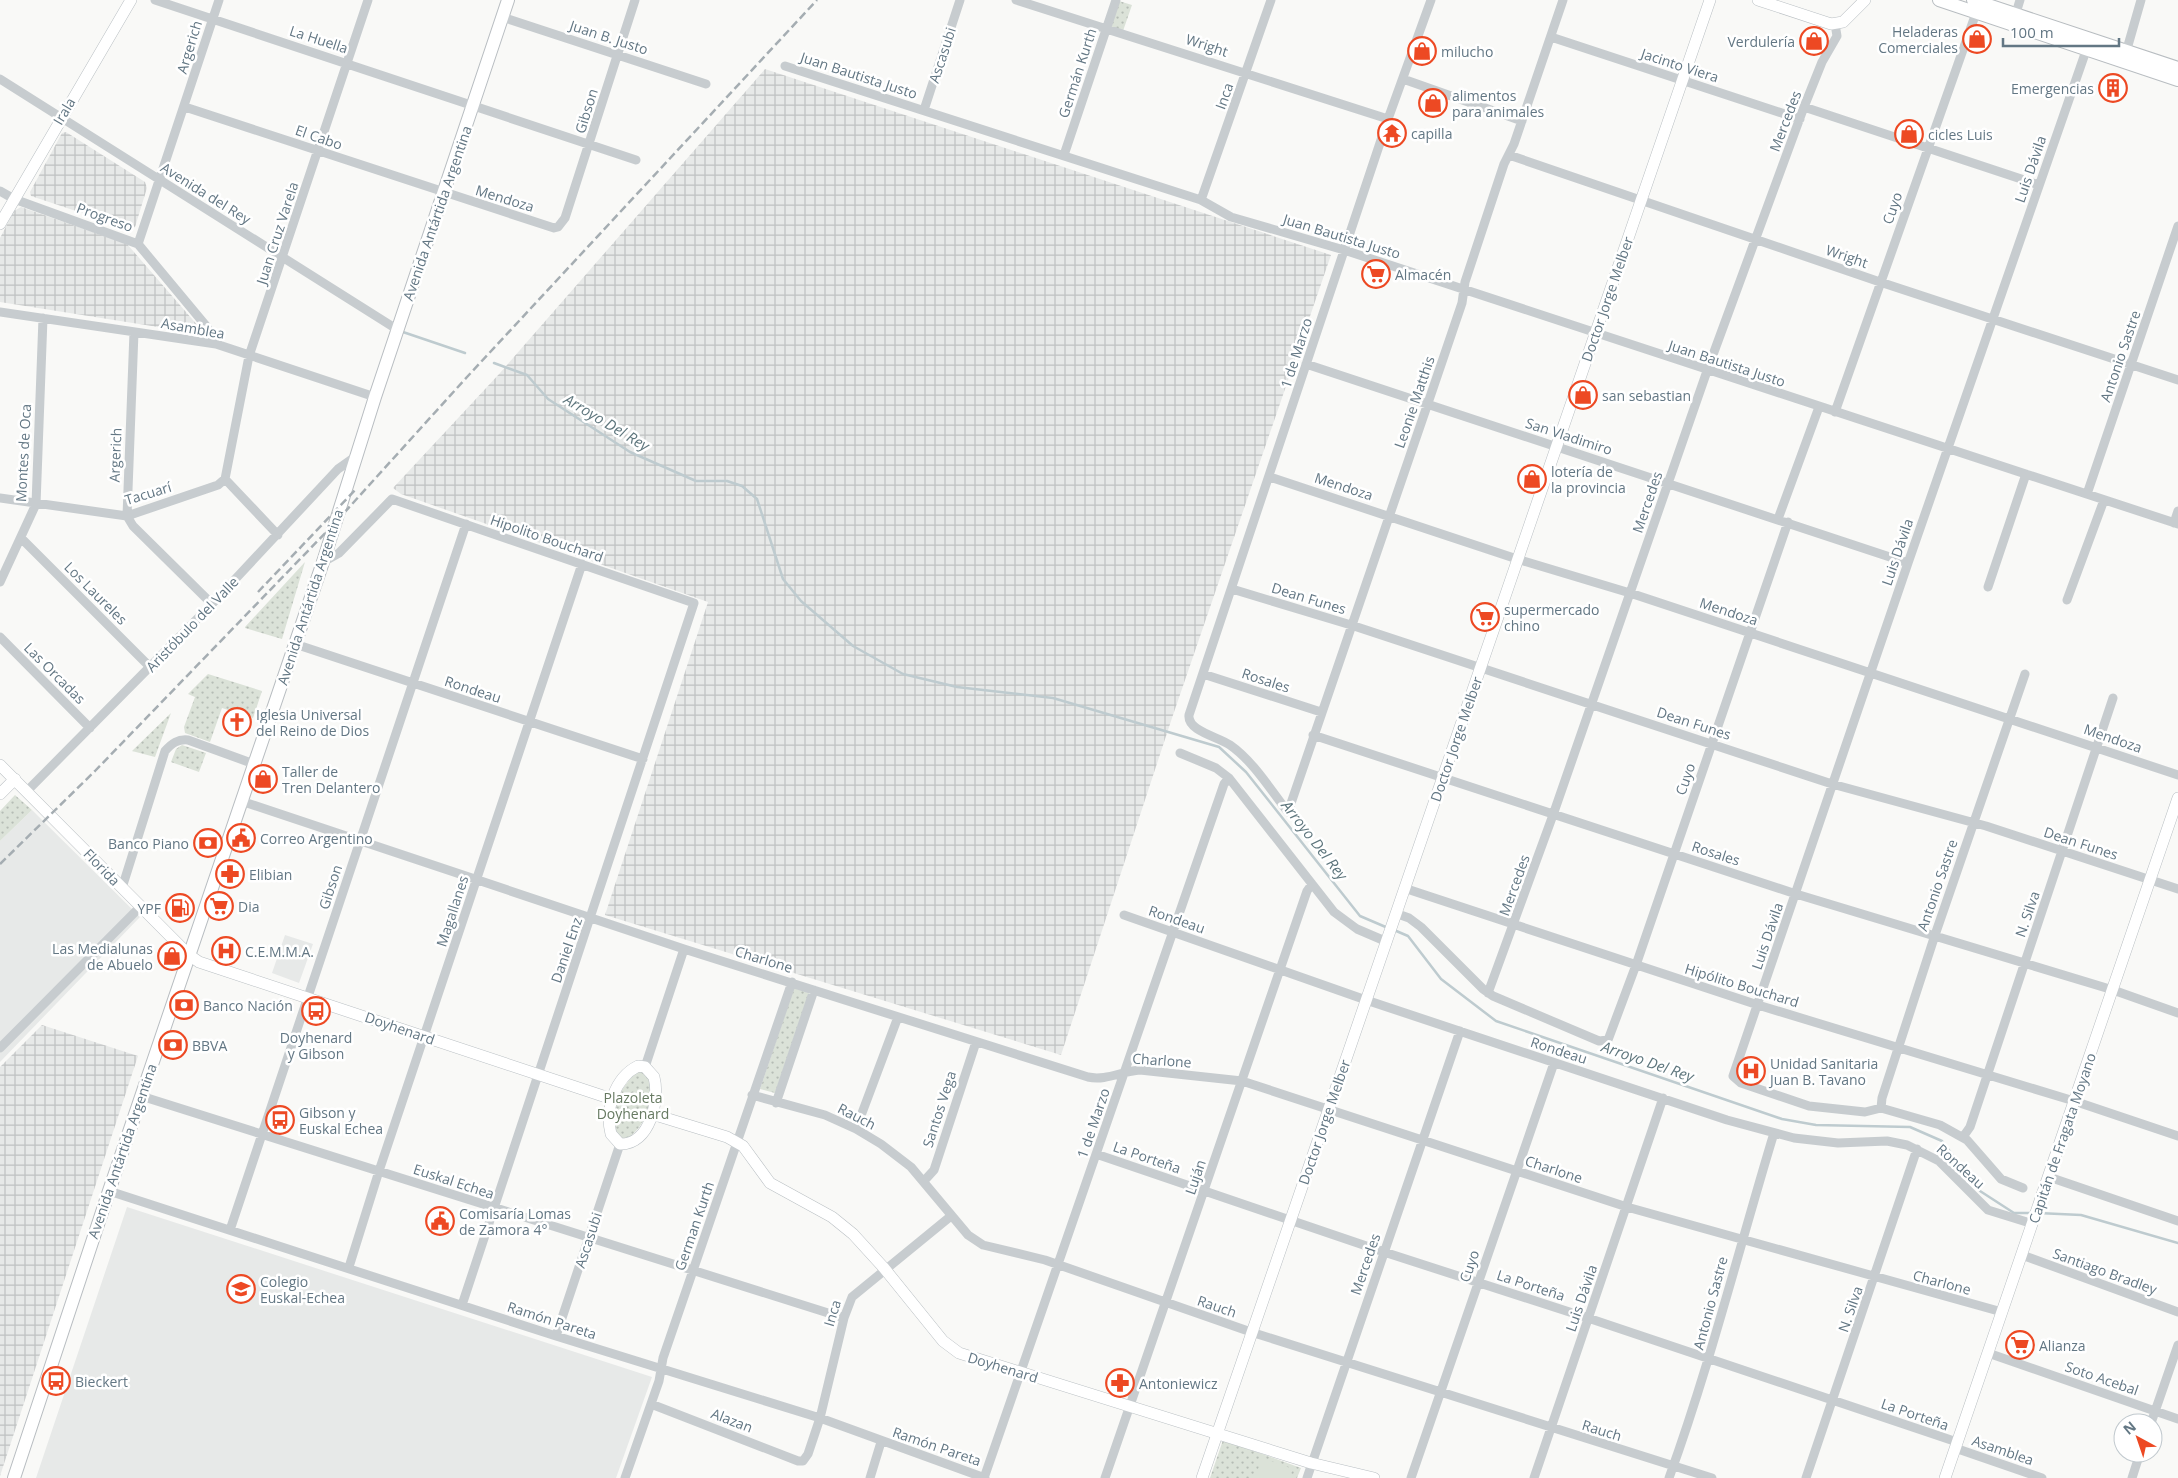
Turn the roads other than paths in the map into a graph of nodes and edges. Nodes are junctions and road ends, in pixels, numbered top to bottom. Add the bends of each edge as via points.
1 (131, 0) edge
2 (155, 0) edge
3 (219, 0) edge
4 (368, 0) edge
5 (508, 0) edge
6 (635, 0) edge
7 (960, 0) edge
8 (1016, 0) edge
9 (1116, 0) edge
10 (1270, 0) edge
11 (1431, 0) edge
12 (1563, 0) edge
13 (1710, 0) edge
14 (1759, 0) edge
15 (1865, 0) edge
16 (1939, 0) edge
17 (2020, 0) edge
18 (2141, 0) edge
19 (1974, 6) edge
20 (2016, 13) junction
21 (502, 17) junction
22 (212, 19) junction
23 (1836, 24) junction
24 (1107, 28) junction
25 (1551, 36) junction
26 (2089, 44) junction
27 (618, 54) junction
28 (2125, 56) junction
29 (348, 63) junction
30 (785, 66) dead end
31 (2178, 68) edge
32 (1247, 72) junction
33 (0, 79) edge
34 (1403, 79) junction
35 (2178, 80) edge
36 (1682, 81) junction
37 (706, 84) dead end
38 (474, 105) junction
39 (185, 107) junction
40 (1804, 107) junction
41 (924, 110) junction
42 (61, 118) junction
43 (1388, 119) junction
44 (1800, 119) junction
45 (1522, 121) junction
46 (590, 145) junction
47 (1928, 148) junction
48 (318, 151) junction
49 (1064, 155) junction
50 (1508, 155) junction
51 (636, 160) dead end
52 (160, 180) junction
53 (2040, 185) junction
54 (0, 191) edge
55 (443, 194) junction
56 (14, 199) junction
57 (1201, 200) junction
58 (1641, 200) junction
59 (0, 224) edge
60 (2178, 226) edge
61 (558, 227) joint
62 (1755, 240) junction
63 (138, 244) junction
64 (1344, 250) junction
65 (284, 258) junction
66 (1880, 282) junction
67 (1464, 290) junction
68 (0, 312) edge
69 (43, 318) junction
70 (1992, 319) junction
71 (398, 330) junction
72 (134, 332) junction
73 (1596, 334) junction
74 (216, 344) junction
75 (249, 356) junction
76 (1306, 364) junction
77 (2131, 364) junction
78 (1707, 371) junction
79 (2178, 380) edge
80 (375, 397) junction
81 (1428, 403) junction
82 (1819, 407) junction
83 (1835, 412) junction
84 (1557, 447) junction
85 (1948, 449) junction
86 (355, 457) junction
87 (2026, 474) junction
88 (1270, 476) junction
89 (225, 479) junction
90 (1668, 483) junction
91 (2088, 494) junction
92 (0, 498) edge
93 (2104, 500) junction
94 (36, 504) junction
95 (2178, 511) edge
96 (1389, 515) junction
97 (127, 516) junction
98 (1778, 519) junction
99 (1788, 522) junction
100 (466, 524) junction
101 (2176, 524) edge
102 (278, 535) junction
103 (22, 539) junction
104 (1518, 558) junction
105 (323, 562) junction
106 (1908, 563) junction
107 (582, 564) junction
108 (0, 582) edge
109 (1988, 587) dead end
110 (1232, 589) junction
111 (1630, 593) junction
112 (2067, 600) dead end
113 (694, 603) joint
114 (212, 604) junction
115 (1351, 625) junction
116 (1751, 633) junction
117 (0, 637) edge
118 (295, 644) junction
119 (150, 667) junction
120 (1480, 668) junction
121 (1871, 672) junction
122 (1203, 674) junction
123 (2025, 674) dead end
124 (414, 684) junction
125 (2113, 698) dead end
126 (1592, 705) junction
127 (1321, 712) junction
128 (2010, 718) junction
129 (529, 722) junction
130 (90, 728) junction
131 (1313, 735) junction
132 (1712, 744) junction
133 (2096, 747) junction
134 (1180, 753) dead end
135 (643, 759) junction
136 (254, 764) junction
137 (0, 765) edge
138 (2178, 775) edge
139 (1229, 778) junction
140 (1444, 779) junction
141 (16, 780) junction
142 (1832, 784) junction
143 (27, 791) junction
144 (0, 794) edge
145 (2178, 798) edge
146 (241, 801) junction
147 (1288, 812) joint
148 (1553, 815) junction
149 (1973, 822) junction
150 (360, 840) junction
151 (2062, 852) junction
152 (1674, 854) junction
153 (2150, 880) junction
154 (476, 881) junction
155 (1312, 884) junction
156 (122, 888) junction
157 (1404, 888) junction
158 (2178, 890) edge
159 (1796, 894) junction
160 (141, 906) junction
161 (1124, 915) dead end
162 (1394, 917) junction
163 (591, 918) junction
164 (1514, 926) junction
165 (1172, 932) junction
166 (1934, 935) junction
167 (1387, 937) junction
168 (684, 949) junction
169 (189, 955) junction
170 (2024, 964) junction
171 (1636, 965) junction
172 (1280, 970) junction
173 (792, 982) junction
174 (814, 990) junction
175 (2113, 990) junction
176 (1488, 993) junction
177 (308, 997) junction
178 (1366, 1000) junction
179 (1758, 1005) junction
180 (2178, 1013) edge
181 (898, 1017) junction
182 (1460, 1031) junction
183 (424, 1037) junction
184 (976, 1042) junction
185 (1898, 1046) junction
186 (0, 1048) edge
187 (1554, 1064) junction
188 (645, 1066) junction
189 (1125, 1071) junction
190 (538, 1074) junction
191 (1988, 1074) junction
192 (1242, 1081) junction
193 (752, 1095) junction
194 (142, 1096) junction
195 (1663, 1098) junction
196 (612, 1099) junction
197 (2074, 1101) junction
198 (776, 1103) junction
199 (1881, 1108) junction
200 (1328, 1110) junction
201 (652, 1114) junction
202 (856, 1129) junction
203 (1774, 1133) junction
204 (262, 1134) junction
205 (2178, 1136) edge
206 (1963, 1137) junction
207 (1422, 1141) junction
208 (737, 1142) junction
209 (620, 1144) junction
210 (1917, 1149) junction
211 (1096, 1154) junction
212 (379, 1171) junction
213 (1517, 1172) junction
214 (2049, 1177) junction
215 (924, 1181) junction
216 (2023, 1188) dead end
217 (109, 1191) junction
218 (1205, 1192) junction
219 (1627, 1207) junction
220 (494, 1208) junction
221 (951, 1216) junction
222 (1289, 1220) junction
223 (2178, 1221) edge
224 (2033, 1223) junction
225 (230, 1230) junction
226 (589, 1236) junction
227 (1742, 1239) junction
228 (1384, 1252) junction
229 (2022, 1255) junction
230 (1058, 1264) junction
231 (349, 1267) junction
232 (884, 1268) junction
233 (694, 1270) junction
234 (1875, 1278) junction
235 (1478, 1283) junction
236 (1165, 1302) junction
237 (462, 1306) junction
238 (2002, 1312) junction
239 (2178, 1312) edge
240 (844, 1318) junction
241 (1588, 1318) junction
242 (1251, 1332) junction
243 (556, 1336) junction
244 (2178, 1345) edge
245 (1988, 1353) junction
246 (1709, 1359) junction
247 (1346, 1363) junction
248 (661, 1369) junction
249 (1020, 1372) junction
250 (1439, 1393) junction
251 (1833, 1401) junction
252 (651, 1404) junction
253 (1129, 1407) junction
254 (2155, 1411) junction
255 (820, 1418) junction
256 (2178, 1419) edge
257 (1551, 1429) junction
258 (1217, 1433) junction
259 (881, 1442) junction
260 (1956, 1445) junction
261 (803, 1461) joint
262 (1311, 1463) junction
263 (2137, 1463) edge
264 (1674, 1467) junction
265 (14, 1478) edge
266 (625, 1478) edge
267 (870, 1478) edge
268 (984, 1478) edge
269 (1105, 1478) edge
270 (1202, 1478) edge
271 (1307, 1478) edge
272 (1374, 1478) edge
273 (1411, 1478) edge
274 (1534, 1478) edge
275 (1670, 1478) edge
276 (1712, 1478) edge
277 (1806, 1478) edge
278 (1945, 1478) edge
279 (2042, 1478) edge
280 (2132, 1478) edge

1 - 42 street, Irala
2 - 22 street, La Huella
3 - 22 street, Argerich
4 - 29 street, Juan Cruz Varela
5 - 21 main road, Avenida Antártida Argentina
6 - 27 street, Gibson
7 - 41 street, Ascasubi
8 - 24 street, Wright
9 - 24 street, Germán Kurth
10 - 32 street, Inca
11 - 34 street, 1 de Marzo
12 - 25 street, Leonie Matthis
13 - 36 street, Doctor Jorge Melber
14 - 23 street
15 - 23 street via 1849,17
16 - 19 main road
17 - 20 street
18 - 28 street
19 - 20 main road
19 - 26 main road
19 - 47 street, Cuyo
20 - 26 main road
21 - 27 street, Juan B. Justo
21 - 38 main road, Avenida Antártida Argentina
22 - 29 street, La Huella
22 - 39 street, Argerich
23 - 40 street, Mercedes via 1837,36 1822,62
24 - 32 street, Wright
24 - 49 street, Germán Kurth
25 - 36 street, Jacinto Viera
25 - 45 street, Leonie Matthis
26 - 28 main road
26 - 53 street, Luis Dávila
27 - 37 street, Juan B. Justo
27 - 46 street, Gibson
28 - 31 main road
28 - 35 main road
29 - 38 street, La Huella
29 - 48 street, Juan Cruz Varela
30 - 41 street, Juan Bautista Justo
32 - 43 street, Wright
32 - 57 street, Inca
33 - 42 street, Avenida del Rey
34 - 43 street, 1 de Marzo
34 - 45 street
36 - 44 street, Jacinto Viera
36 - 58 street, Doctor Jorge Melber
38 - 46 street
38 - 55 main road, Avenida Antártida Argentina
39 - 48 street, El Cabo
39 - 52 street, Argerich
40 - 44 street, Mercedes
40 - 47 street
41 - 49 street, Juan Bautista Justo
42 - 52 street, Avenida del Rey
42 - 56 street, Irala
43 - 64 street, 1 de Marzo
44 - 62 street, Mercedes
45 - 50 street, Leonie Matthis
46 - 51 street
46 - 61 street, Gibson via 565,218
47 - 53 street
47 - 66 street, Cuyo
48 - 55 street, El Cabo
48 - 65 street, Juan Cruz Varela
49 - 57 street, Juan Bautista Justo
50 - 58 street, Wright
50 - 67 street, Leonie Matthis
52 - 63 street, Argerich
52 - 65 street, Avenida del Rey
53 - 70 street, Luis Dávila
54 - 56 street, Progreso
55 - 61 street, Mendoza
55 - 71 main road, Avenida Antártida Argentina
56 - 59 street, Irala
56 - 63 street, Progreso
57 - 64 street, Juan Bautista Justo via 1231,216
58 - 62 street, Wright
58 - 73 street, Doctor Jorge Melber
60 - 77 street, Antonio Sastre
62 - 66 street, Wright
62 - 78 street, Mercedes
63 - 74 street, Progreso via 207,327
64 - 67 street, Juan Bautista Justo
64 - 76 street, 1 de Marzo
65 - 71 street, Avenida del Rey
65 - 75 street, Juan Cruz Varela
66 - 70 street, Wright
66 - 83 street, Cuyo
67 - 73 street, Juan Bautista Justo
67 - 81 street, Leonie Matthis
68 - 69 street, Asamblea
69 - 72 street, Asamblea
69 - 94 street, Montes de Oca
70 - 77 street, Wright
70 - 85 street, Luis Dávila
71 - 80 main road, Avenida Antártida Argentina
72 - 74 street, Asamblea
72 - 97 street, Argerich
73 - 78 street, Juan Bautista Justo
73 - 84 street, Doctor Jorge Melber
74 - 75 street, Asamblea
75 - 80 street, Asamblea
75 - 89 street, Juan Cruz Varela
76 - 81 street, San Vladimiro
76 - 88 street, 1 de Marzo
77 - 79 street, Wright
77 - 91 street, Antonio Sastre
78 - 82 street, Juan Bautista Justo
78 - 90 street, Mercedes
80 - 86 main road, Avenida Antártida Argentina
81 - 84 street, San Vladimiro
81 - 96 street, Leonie Matthis
82 - 83 street, Juan Bautista Justo
82 - 98 street
83 - 85 street, Juan Bautista Justo
84 - 90 street, San Vladimiro
84 - 104 street, Doctor Jorge Melber
85 - 87 street, Juan Bautista Justo
85 - 106 street, Luis Dávila
86 - 102 street, Aristóbulo del Valle via 338,469
86 - 105 main road, Avenida Antártida Argentina
87 - 91 street, Juan Bautista Justo
87 - 109 street
88 - 96 street, Mendoza
88 - 110 street, 1 de Marzo
89 - 97 street, Tacuarí via 218,485
89 - 102 street
90 - 98 street, San Vladimiro
90 - 111 street, Mercedes
91 - 93 street, Juan Bautista Justo
92 - 94 street, Tacuarí
93 - 101 street, Juan Bautista Justo
93 - 112 street
94 - 97 street, Tacuarí
94 - 103 street, Montes de Oca
95 - 101 street
96 - 104 street, Mendoza
96 - 115 street, Leonie Matthis
97 - 114 street via 133,526
98 - 99 street, San Vladimiro
99 - 106 street, San Vladimiro
99 - 116 street, Cuyo
100 - 105 street, Hipolito Bouchard via 392,499 339,553
100 - 107 street, Hipolito Bouchard
100 - 124 street, Gibson
102 - 114 street, Aristóbulo del Valle
103 - 108 street, Montes de Oca
103 - 119 street, Los Laureles
104 - 111 street, Mendoza
104 - 120 street, Doctor Jorge Melber
105 - 118 main road, Avenida Antártida Argentina
106 - 121 street, Luis Dávila
107 - 113 street, Hipolito Bouchard
107 - 129 street, Magallanes
110 - 115 street, Dean Funes
110 - 122 street, 1 de Marzo
111 - 116 street, Mendoza
111 - 126 street, Mercedes
113 - 135 street, Daniel Enz
114 - 119 street, Aristóbulo del Valle
115 - 120 street, Dean Funes
115 - 127 street, Leonie Matthis
116 - 121 street, Mendoza
116 - 132 street, Cuyo
117 - 130 street, Las Orcadas
118 - 124 street, Rondeau
118 - 136 main road, Avenida Antártida Argentina
119 - 130 street, Aristóbulo del Valle
120 - 126 street, Dean Funes
120 - 140 street, Doctor Jorge Melber
121 - 128 street, Mendoza
121 - 142 street, Luis Dávila
122 - 127 street, Rosales
122 - 147 street, 1 de Marzo via 1189,715 1191,724 1240,752
123 - 128 street, Antonio Sastre
124 - 129 street, Rondeau
124 - 150 street, Gibson
125 - 133 street, N. Silva
126 - 132 street, Dean Funes
126 - 148 street, Mercedes
127 - 131 street, Leonie Matthis
128 - 133 street, Mendoza
128 - 149 street, Antonio Sastre
129 - 135 street, Rondeau
129 - 154 street, Magallanes
130 - 143 street, Aristóbulo del Valle
131 - 140 street, Rosales
131 - 147 street, Leonie Matthis
132 - 142 street, Dean Funes
132 - 152 street, Cuyo
133 - 138 street, Mendoza
133 - 151 street, N. Silva
134 - 139 street via 1216,768
135 - 163 street, Daniel Enz
136 - 146 main road, Avenida Antártida Argentina
136 - 156 street via 188,740 180,740 165,750
137 - 141 street, Florida
139 - 155 street
139 - 165 street, 1 de Marzo via 1224,784
140 - 148 street, Rosales
140 - 157 street, Doctor Jorge Melber
141 - 143 street, Florida
141 - 144 street
142 - 149 street, Dean Funes
142 - 159 street, Luis Dávila
143 - 156 street, Florida
145 - 153 street, Capitán de Fragata Moyano
146 - 150 street, Charlone
146 - 169 main road, Avenida Antártida Argentina
148 - 152 street, Rosales
148 - 164 street, Mercedes
149 - 151 street, Dean Funes
149 - 166 street, Antonio Sastre
150 - 154 street, Charlone
150 - 177 street, Gibson
151 - 153 street, Dean Funes
151 - 170 street, N. Silva
152 - 159 street, Rosales
152 - 171 street, Cuyo
153 - 158 street, Dean Funes
153 - 175 street, Capitán de Fragata Moyano
154 - 163 street, Charlone
154 - 183 street, Magallanes
155 - 167 street via 1341,919 1357,929
155 - 172 street, Luján
156 - 160 street, Florida
157 - 162 street, Doctor Jorge Melber
157 - 164 street, Hipólito Bouchard
159 - 166 street, Rosales
159 - 179 street, Luis Dávila
160 - 169 street, Florida
160 - 186 street
161 - 165 street, Rondeau
162 - 167 street, Doctor Jorge Melber
162 - 176 street via 1410,918
163 - 168 street, Charlone
163 - 190 street, Daniel Enz
164 - 171 street, Hipólito Bouchard
164 - 176 street, Mercedes
165 - 172 street, Rondeau
165 - 189 street, 1 de Marzo
166 - 170 street, Rosales
166 - 185 street, Antonio Sastre
167 - 178 street, Doctor Jorge Melber
168 - 173 street, Charlone
168 - 188 street
169 - 177 street, Doyhenard via 199,962
169 - 194 main road, Avenida Antártida Argentina
170 - 175 street, Rosales
170 - 191 street, N. Silva
171 - 176 street, Cuyo via 1608,1040 1604,1042
171 - 179 street, Hipólito Bouchard
172 - 178 street, Rondeau
172 - 192 street, Luján
173 - 174 street, Charlone
173 - 193 street, German Kurth
174 - 181 street, Charlone
174 - 198 street
175 - 180 street, Rosales
175 - 197 street, Capitán de Fragata Moyano
177 - 183 street, Doyhenard
177 - 204 street, Gibson
178 - 182 street, Rondeau
178 - 200 street, Doctor Jorge Melber
179 - 185 street, Hipólito Bouchard
179 - 199 street, Luis Dávila via 1733,1076 1741,1083 1809,1106 1865,1112
181 - 184 street, Charlone
181 - 202 street
182 - 187 street, Rondeau
182 - 207 street, Mercedes
183 - 190 street, Doyhenard
183 - 212 street, Magallanes
184 - 189 street, Charlone via 1094,1078
184 - 215 street, Santos Vega via 934,1170
185 - 191 street, Hipólito Bouchard
185 - 199 street, Antonio Sastre
187 - 195 street, Rondeau
187 - 213 street, Cuyo
188 - 196 street via 638,1066 625,1075
188 - 201 street via 651,1070 656,1084
189 - 192 street, Charlone
189 - 211 street, 1 de Marzo
190 - 196 street, Doyhenard
190 - 220 street, Daniel Enz
191 - 197 street, Hipólito Bouchard
191 - 206 street, N. Silva via 1970,1127
192 - 200 street, Charlone
192 - 218 street, Luján
193 - 198 street, Rauch
193 - 208 street, German Kurth
194 - 204 street, Euskal Echea
194 - 217 main road, Avenida Antártida Argentina
195 - 203 street, Rondeau
195 - 219 street, Luis Dávila
196 - 209 street via 609,1127 614,1140
197 - 205 street, Hipólito Bouchard
197 - 214 street, Capitán de Fragata Moyano
198 - 202 street, Rauch via 825,1116
199 - 206 street via 1940,1124
200 - 207 street, Charlone
200 - 222 street, Doctor Jorge Melber
201 - 208 street, Doyhenard
201 - 209 street via 640,1136 627,1144
202 - 215 street, Rauch via 901,1159
203 - 210 street, Rondeau via 1838,1143 1887,1141
203 - 227 street, Antonio Sastre
204 - 212 street, Euskal Echea
204 - 225 street, Gibson
206 - 216 street via 2001,1179
207 - 213 street, Charlone
207 - 228 street, Mercedes
208 - 232 street, Doyhenard via 749,1151 770,1183 832,1218 853,1234
208 - 233 street, German Kurth
209 - 226 street, Ascasubi
210 - 224 street, Rondeau via 1939,1161 1988,1210
210 - 234 street, N. Silva
211 - 218 street, La Porteña
211 - 230 street, 1 de Marzo
212 - 220 street, Euskal Echea
212 - 231 street, Magallanes
213 - 219 street, Charlone
213 - 235 street, Cuyo
214 - 223 street
214 - 224 street, Capitán de Fragata Moyano
215 - 221 street, Rauch
217 - 225 street, Ramón Pareta
217 - 265 main road, Avenida Antártida Argentina
218 - 222 street, La Porteña
218 - 236 street, Luján
219 - 227 street, Charlone
219 - 241 street, Luis Dávila
220 - 226 street, Euskal Echea
220 - 237 street, Daniel Enz
221 - 230 street, Rauch via 973,1239 983,1244
221 - 232 street, Inca
222 - 228 street, La Porteña
222 - 242 street, Doctor Jorge Melber
224 - 229 street, Capitán de Fragata Moyano
225 - 231 street, Ramón Pareta
226 - 233 street, Euskal Echea
226 - 243 street, Ascasubi
227 - 234 street, Charlone
227 - 246 street, Antonio Sastre
228 - 235 street, La Porteña
228 - 247 street, Mercedes
229 - 238 street, Capitán de Fragata Moyano
229 - 239 street, Santiago Bradley
230 - 236 street, Rauch
230 - 249 street, 1 de Marzo
231 - 237 street, Ramón Pareta
232 - 240 street, Inca via 852,1297
232 - 249 street, Doyhenard via 952,1349 973,1359
233 - 240 street, Euskal Echea
233 - 248 street, German Kurth
234 - 238 street, Charlone
234 - 251 street, N. Silva
235 - 241 street, La Porteña
235 - 250 street, Cuyo
236 - 242 street, Rauch
236 - 253 street, Luján
237 - 243 street, Ramón Pareta
238 - 245 street, Capitán de Fragata Moyano
240 - 255 street, Inca
241 - 246 street, La Porteña
241 - 257 street, Luis Dávila
242 - 247 street, Rauch
242 - 258 street, Doctor Jorge Melber
243 - 248 street, Ramón Pareta
244 - 254 street
245 - 254 street, Soto Acebal
245 - 260 street, Capitán de Fragata Moyano
246 - 251 street, La Porteña
246 - 264 street, Antonio Sastre
247 - 250 street, Rauch
247 - 262 street, Mercedes
248 - 252 street, German Kurth
248 - 255 street, Ramón Pareta
249 - 253 street, Doyhenard
249 - 268 street, 1 de Marzo
250 - 257 street, Rauch
250 - 273 street, Cuyo
251 - 260 street, La Porteña
251 - 277 street, N. Silva
252 - 261 street, Alazan
252 - 266 street, German Kurth
253 - 258 street, Doyhenard
253 - 269 street, Luján
254 - 256 street, Soto Acebal
255 - 259 street, Ramón Pareta
255 - 261 street, Inca
257 - 264 street, Rauch
257 - 274 street, Luis Dávila
258 - 262 street, Doyhenard
258 - 270 street, Doctor Jorge Melber
259 - 267 street
259 - 268 street, Ramón Pareta
260 - 278 street, Capitán de Fragata Moyano
260 - 279 street, Asamblea
262 - 271 street, Mercedes
262 - 272 street, Doyhenard
263 - 280 street
264 - 275 street, Antonio Sastre
264 - 276 street, Rauch

